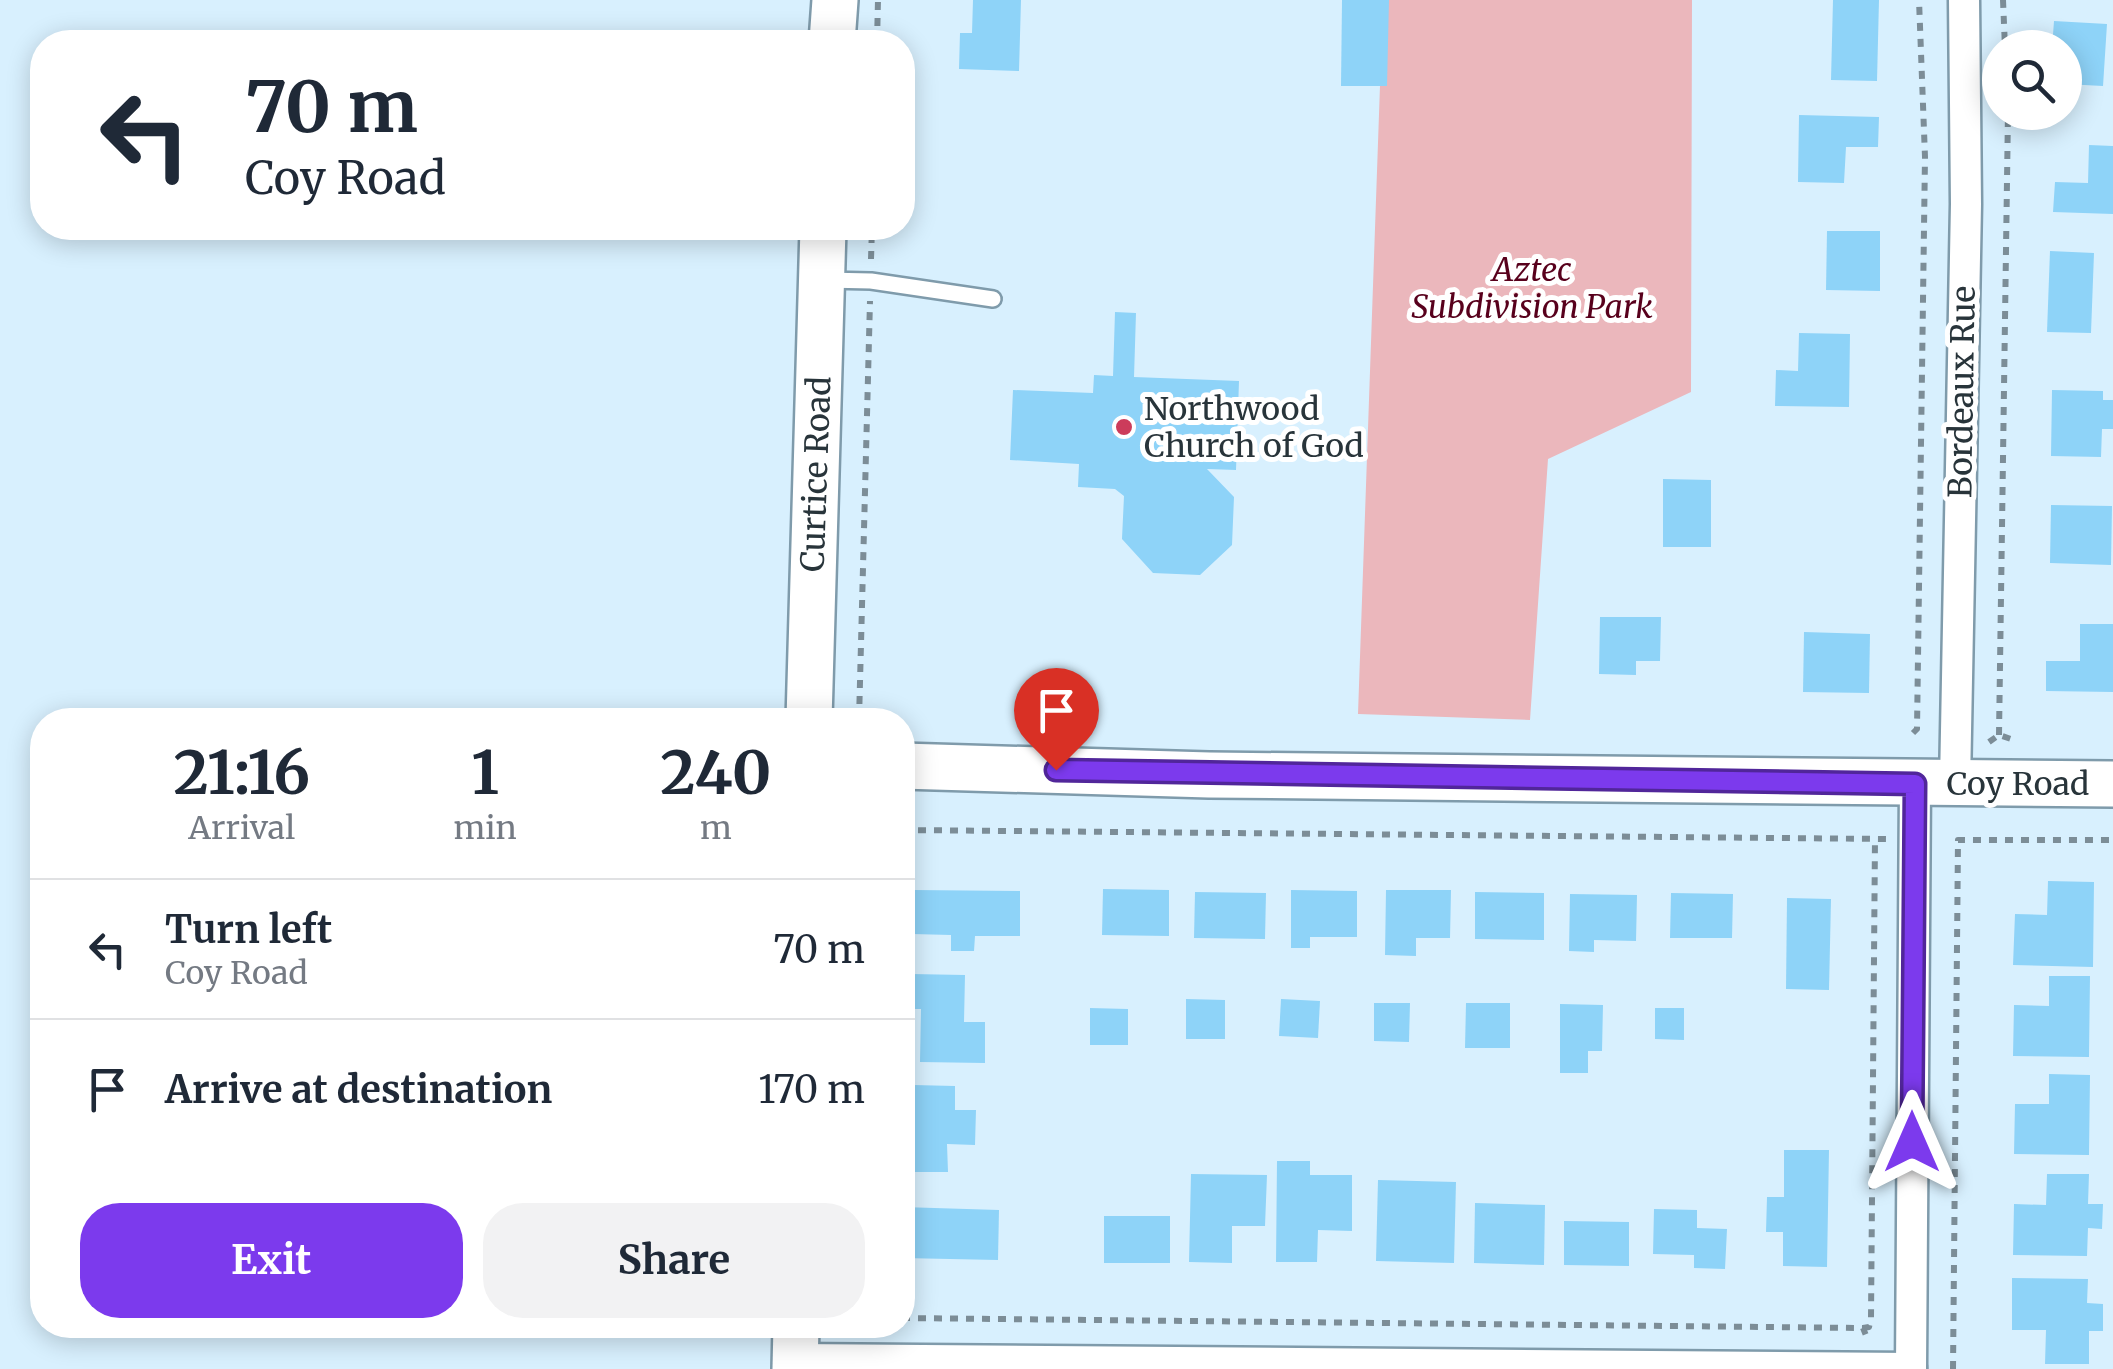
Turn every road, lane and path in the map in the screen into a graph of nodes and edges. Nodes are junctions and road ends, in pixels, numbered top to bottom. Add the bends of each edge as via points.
1 (834, 0) edge
2 (878, 0) edge
3 (1919, 0) edge
4 (1964, 0) edge
5 (2003, 0) edge
6 (833, 30) edge
7 (877, 30) edge
8 (2004, 30) edge
9 (2008, 130) edge
10 (823, 240) edge
11 (872, 240) edge
12 (822, 280) junction
13 (871, 280) junction
14 (993, 298) dead end
15 (809, 708) edge
16 (859, 708) edge
17 (1912, 733) dead end
18 (1999, 735) dead end
19 (915, 766) edge
20 (1935, 784) junction
21 (2113, 784) edge
22 (915, 830) edge
23 (1874, 839) junction
24 (1914, 839) junction
25 (1958, 840) junction
26 (2113, 840) edge
27 (915, 1318) edge
28 (1862, 1328) junction
29 (796, 1351) edge
30 (1872, 1368) edge
31 (1911, 1369) edge
32 (1953, 1369) edge

1 - 6 street
2 - 7 path
3 - 17 path via 1925,157
4 - 20 street, Bordeaux Rue via 1966,170
5 - 8 path
9 - 18 path
10 - 12 street, Curtice Road
11 - 13 path
12 - 13 lane
12 - 15 street, Curtice Road
13 - 14 lane
13 - 16 path
19 - 20 street, Coy Road
20 - 21 street, Coy Road
20 - 24 street, Bordeaux Rue
22 - 23 path
23 - 24 path
23 - 28 path via 1871,1318 1870,1327
24 - 25 path
24 - 31 street, Bordeaux Rue
25 - 26 path
25 - 32 path
27 - 28 path
28 - 30 path
29 - 30 street
30 - 31 street

